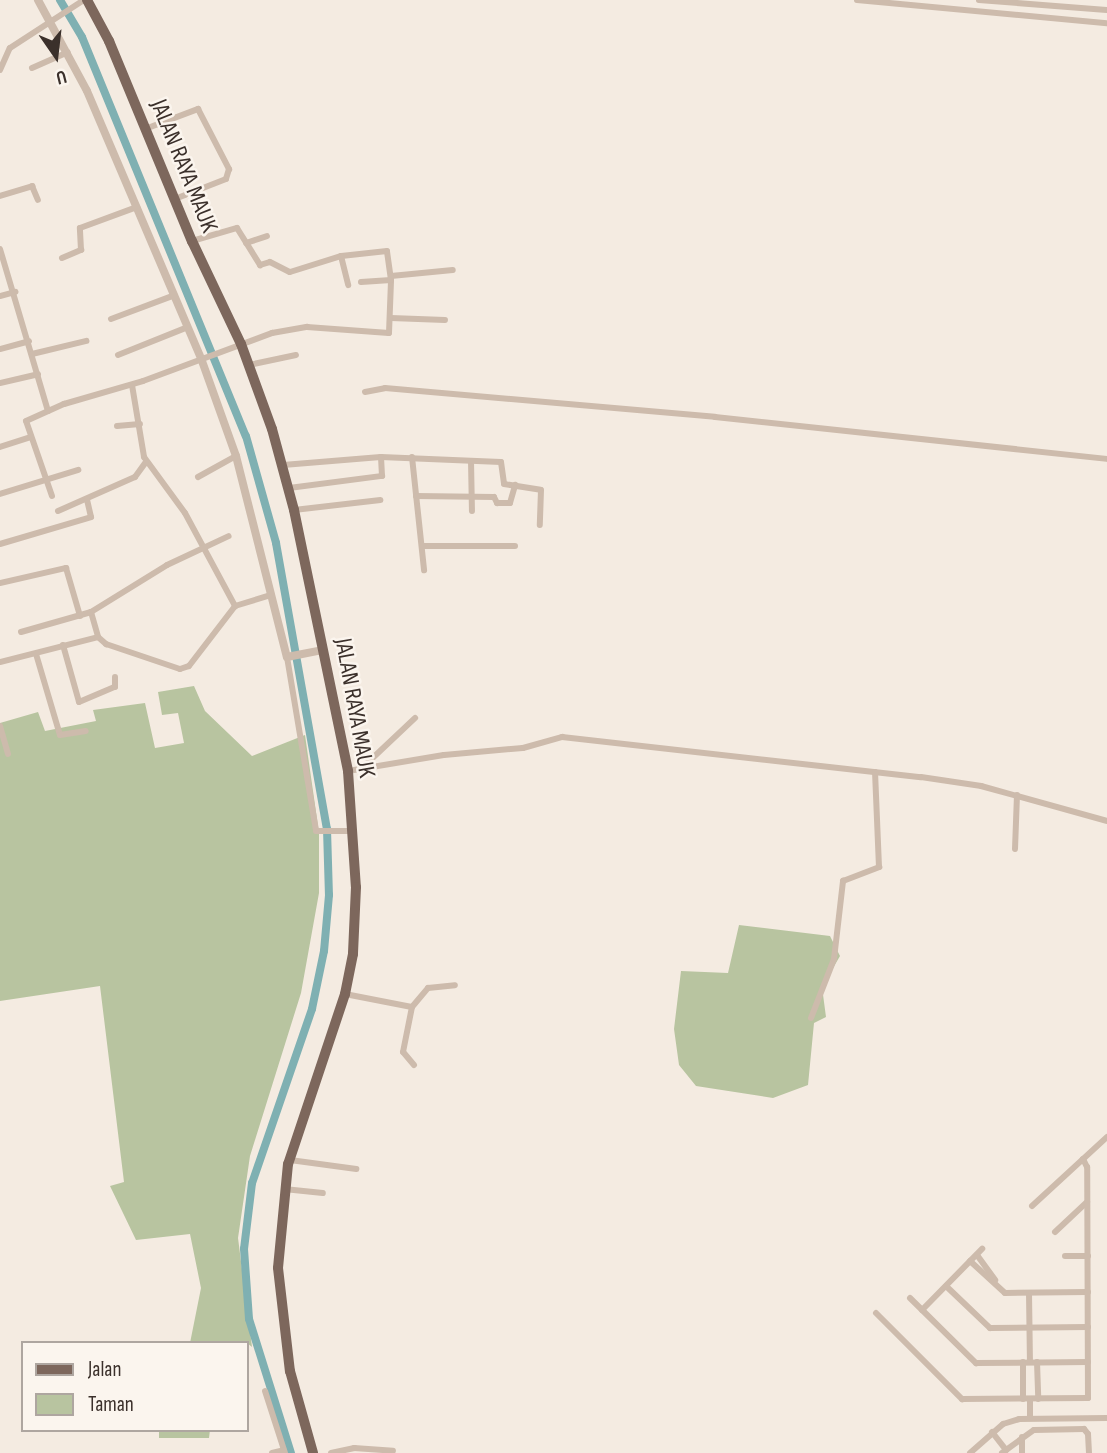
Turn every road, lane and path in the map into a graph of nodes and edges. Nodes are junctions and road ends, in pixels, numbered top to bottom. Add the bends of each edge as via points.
1 (38, 0) edge
2 (857, 0) edge
3 (979, 0) edge
4 (84, 1) edge
5 (1107, 10) edge
6 (53, 19) junction
7 (1107, 23) edge
8 (68, 52) junction
9 (32, 68) dead end
10 (0, 71) edge
11 (145, 130) junction
12 (0, 196) edge
13 (175, 199) junction
14 (38, 200) dead end
15 (137, 207) junction
16 (267, 236) dead end
17 (192, 241) junction
18 (246, 243) junction
19 (0, 249) edge
20 (341, 256) junction
21 (62, 258) dead end
22 (453, 270) dead end
23 (391, 278) junction
24 (360, 282) dead end
25 (348, 285) dead end
26 (15, 292) junction
27 (174, 295) junction
28 (0, 296) edge
29 (391, 318) junction
30 (111, 319) dead end
31 (445, 320) dead end
32 (187, 327) junction
33 (29, 341) junction
34 (86, 341) dead end
35 (238, 346) junction
36 (0, 349) edge
37 (32, 354) junction
38 (118, 355) dead end
39 (296, 355) dead end
40 (204, 360) junction
41 (249, 365) junction
42 (38, 374) junction
43 (0, 383) edge
44 (132, 385) junction
45 (365, 392) dead end
46 (48, 411) junction
47 (139, 424) junction
48 (117, 426) dead end
49 (30, 437) junction
50 (0, 447) edge
51 (236, 456) junction
52 (381, 457) junction
53 (412, 457) junction
54 (1107, 459) edge
55 (471, 461) junction
56 (146, 462) junction
57 (283, 466) junction
58 (78, 470) dead end
59 (198, 477) dead end
60 (45, 479) junction
61 (515, 485) junction
62 (289, 488) junction
63 (0, 494) edge
64 (52, 496) dead end
65 (416, 496) junction
66 (472, 496) junction
67 (87, 499) junction
68 (380, 500) dead end
69 (294, 510) junction
70 (58, 511) dead end
71 (472, 511) dead end
72 (540, 525) dead end
73 (229, 536) dead end
74 (0, 544) edge
75 (422, 546) junction
76 (515, 546) dead end
77 (206, 548) junction
78 (424, 570) dead end
79 (0, 583) edge
80 (270, 595) junction
81 (235, 606) junction
82 (91, 612) junction
83 (80, 616) junction
84 (21, 632) dead end
85 (98, 637) junction
86 (63, 645) junction
87 (320, 650) junction
88 (36, 654) junction
89 (289, 657) junction
90 (0, 662) edge
91 (116, 677) dead end
92 (415, 718) dead end
93 (0, 726) edge
94 (86, 731) dead end
95 (8, 754) dead end
96 (362, 768) junction
97 (348, 771) junction
98 (875, 772) junction
99 (1017, 795) junction
100 (1107, 821) edge
101 (349, 831) junction
102 (1015, 849) dead end
103 (454, 985) dead end
104 (345, 994) junction
105 (412, 1007) junction
106 (811, 1018) dead end
107 (414, 1065) dead end
108 (1107, 1137) edge
109 (1083, 1159) junction
110 (290, 1160) junction
111 (356, 1168) dead end
112 (284, 1189) junction
113 (323, 1194) dead end
114 (1087, 1202) junction
115 (1032, 1206) dead end
116 (1055, 1232) dead end
117 (982, 1249) dead end
118 (976, 1255) junction
119 (1065, 1256) dead end
120 (1088, 1256) junction
121 (970, 1262) junction
122 (946, 1286) junction
123 (1088, 1292) junction
124 (1004, 1293) junction
125 (1029, 1293) junction
126 (910, 1298) dead end
127 (922, 1310) junction
128 (876, 1313) dead end
129 (1088, 1327) junction
130 (1030, 1328) junction
131 (1030, 1362) junction
132 (1088, 1362) junction
133 (265, 1391) dead end
134 (1030, 1399) junction
135 (1030, 1418) junction
136 (1107, 1419) edge
137 (992, 1432) junction
138 (1022, 1437) junction
139 (285, 1451) edge
140 (393, 1451) dead end
141 (1004, 1452) edge
142 (272, 1453) edge
143 (313, 1453) edge
144 (331, 1453) edge
145 (970, 1453) edge
146 (1023, 1453) edge
147 (1089, 1453) edge

1 - 6 street
2 - 7 street
3 - 5 street
4 - 6 street
4 - 11 main road, JALAN RAYA MAUK via 116,56
6 - 8 street
6 - 10 street via 10,48
8 - 9 street
8 - 15 street
11 - 13 main road, JALAN RAYA MAUK
11 - 13 street via 198,109 229,169 226,179
12 - 14 street via 30,186
13 - 17 main road, JALAN RAYA MAUK
15 - 21 street via 80,228 82,250
15 - 27 street
16 - 18 street
17 - 18 street via 234,228
17 - 35 main road, JALAN RAYA MAUK
18 - 20 street via 260,265 270,262 290,272
19 - 26 street
20 - 23 street via 385,250
20 - 25 street
22 - 23 street
23 - 24 street
23 - 29 street
26 - 28 street
26 - 33 street
27 - 30 street
27 - 32 street
29 - 31 street
29 - 35 street via 386,334 307,327 272,333
32 - 38 street
32 - 40 street
33 - 36 street
33 - 37 street
34 - 37 street
35 - 40 street
35 - 41 main road, JALAN RAYA MAUK
37 - 42 street
39 - 41 street
40 - 44 street
40 - 51 street
41 - 57 main road, JALAN RAYA MAUK
42 - 43 street
42 - 46 street
44 - 46 street
44 - 47 street
45 - 54 street via 385,388 715,417
46 - 49 street via 26,421
47 - 48 street
47 - 56 street
49 - 50 street
49 - 60 street
51 - 59 street
51 - 80 street
52 - 53 street
52 - 57 street
52 - 62 street via 382,476
53 - 55 street
53 - 65 street
55 - 61 street via 501,462 503,483
55 - 66 street
56 - 67 street via 135,477
56 - 77 street
57 - 62 main road, JALAN RAYA MAUK
58 - 60 street
60 - 63 street
60 - 64 street
61 - 66 street via 512,502
61 - 72 street via 541,490
62 - 69 main road, JALAN RAYA MAUK
65 - 66 street
65 - 75 street
66 - 71 street
67 - 70 street
67 - 74 street via 91,517
68 - 69 street
69 - 87 main road, JALAN RAYA MAUK
73 - 77 street
75 - 76 street
75 - 78 street
77 - 81 street
77 - 82 street via 167,565
79 - 83 street via 66,568
80 - 81 street
80 - 89 street
81 - 85 street via 185,668 153,663
82 - 83 street
82 - 85 street
83 - 84 street
85 - 86 street
86 - 88 street
86 - 91 street via 79,702 115,687
87 - 89 street
87 - 97 main road, JALAN RAYA MAUK
88 - 90 street
88 - 94 street via 60,734
89 - 101 street via 316,831 324,835
92 - 96 street
93 - 95 street
96 - 97 street
96 - 98 street via 523,748 554,737
97 - 101 main road, JALAN RAYA MAUK
98 - 99 street
98 - 106 street via 880,867 843,881 834,960
99 - 100 street
99 - 102 street
101 - 104 main road, JALAN RAYA MAUK via 355,935
103 - 105 street via 423,990
104 - 105 street
104 - 110 main road, JALAN RAYA MAUK
105 - 107 street via 403,1052
108 - 109 street
109 - 114 street
109 - 115 street
110 - 111 street
110 - 112 main road, JALAN RAYA MAUK
112 - 113 street
112 - 143 main road, JALAN RAYA MAUK via 278,1268 282,1316 290,1371
114 - 116 street
114 - 120 street
117 - 118 street
118 - 121 street
118 - 124 street
119 - 120 street
120 - 123 street
121 - 122 street
121 - 124 street
122 - 127 street
122 - 130 street via 990,1328
123 - 125 street
123 - 129 street
124 - 125 street
125 - 130 street
126 - 127 street
127 - 131 street via 976,1363
128 - 134 street via 962,1399
129 - 130 street
129 - 132 street
130 - 131 street
131 - 132 street
131 - 134 street
131 - 134 street
132 - 134 street via 1088,1398
133 - 139 street
134 - 135 street
135 - 136 street
135 - 137 street via 1003,1424
137 - 141 street
137 - 145 street
138 - 141 street
138 - 146 street
138 - 147 street via 1034,1430 1084,1429
139 - 142 street
140 - 144 street via 354,1448

